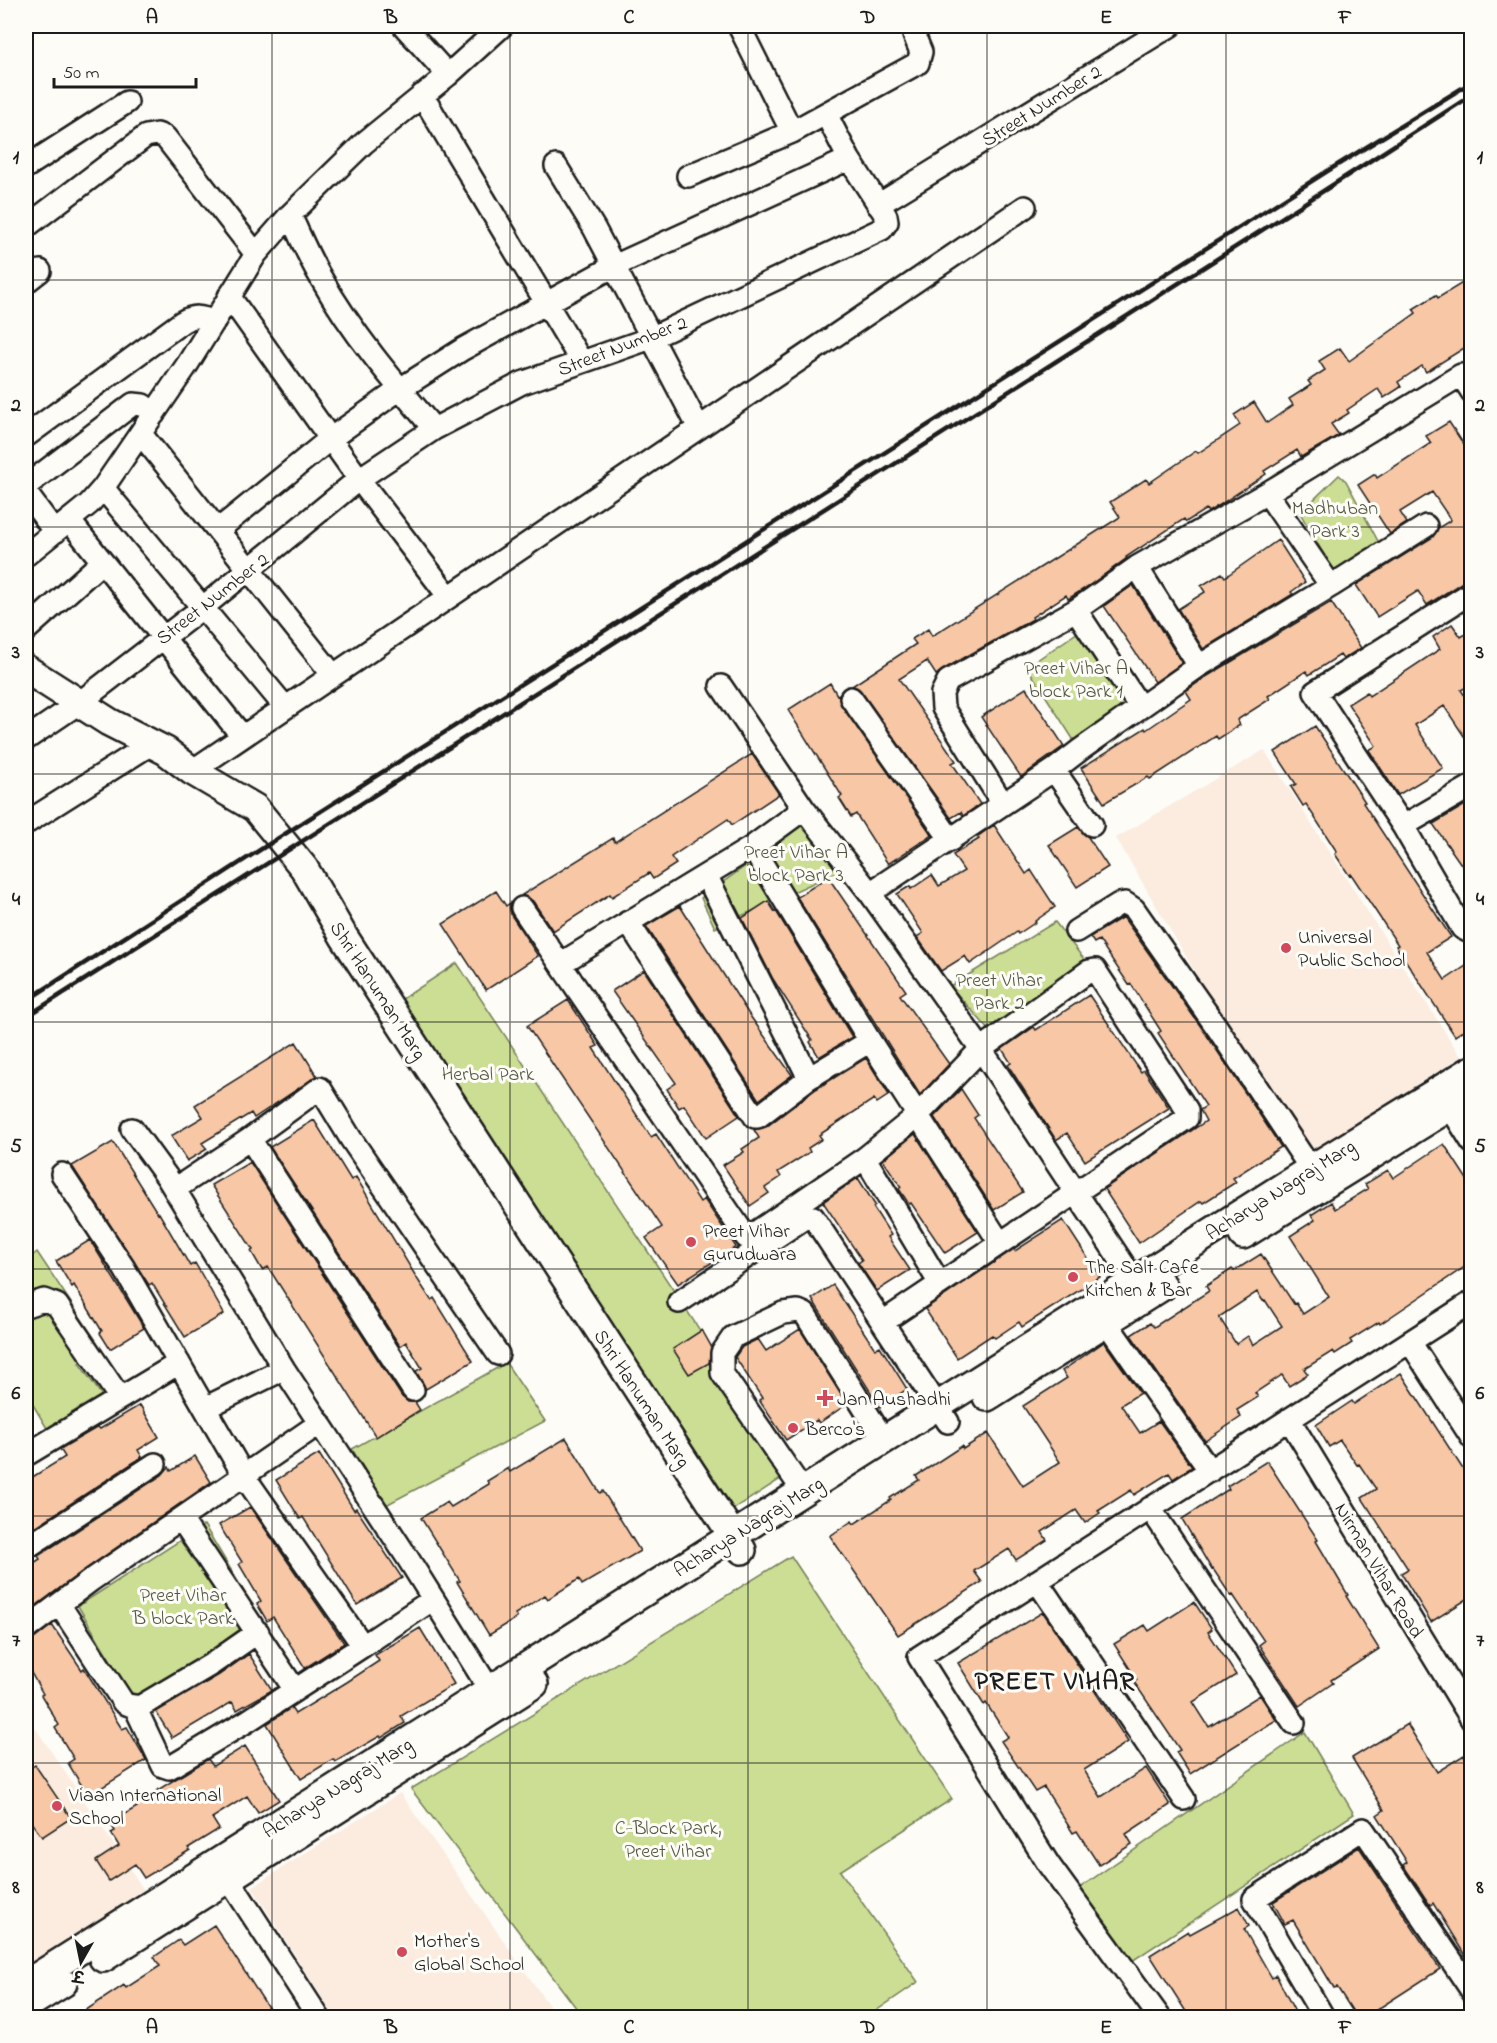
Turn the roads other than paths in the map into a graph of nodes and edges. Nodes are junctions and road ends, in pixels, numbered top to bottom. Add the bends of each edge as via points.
1 (404, 26) edge
2 (502, 26) edge
3 (739, 26) edge
4 (920, 26) edge
5 (1170, 26) edge
6 (448, 75) junction
7 (422, 96) junction
8 (127, 102) dead end
9 (826, 114) junction
10 (792, 132) junction
11 (849, 159) junction
12 (556, 166) dead end
13 (26, 167) edge
14 (688, 176) dead end
15 (878, 205) junction
16 (1025, 207) dead end
17 (290, 215) junction
18 (26, 227) edge
19 (256, 254) junction
20 (614, 266) junction
21 (229, 296) junction
22 (545, 302) junction
23 (214, 322) junction
24 (651, 338) junction
25 (581, 361) junction
26 (1468, 379) edge
27 (400, 388) junction
28 (154, 414) junction
29 (699, 428) junction
30 (434, 429) junction
31 (141, 434) junction
32 (26, 436) edge
33 (330, 439) junction
34 (358, 478) junction
35 (26, 486) edge
36 (103, 488) junction
37 (26, 493) edge
38 (1267, 493) junction
39 (62, 526) junction
40 (1425, 526) dead end
41 (218, 530) junction
42 (26, 555) edge
43 (102, 562) junction
44 (1137, 567) junction
45 (249, 570) junction
46 (1330, 586) junction
47 (1471, 592) edge
48 (449, 597) junction
49 (202, 608) junction
50 (1076, 610) junction
51 (26, 630) edge
52 (162, 638) junction
53 (1199, 666) junction
54 (26, 669) edge
55 (333, 675) junction
56 (722, 686) dead end
57 (851, 698) dead end
58 (79, 703) junction
59 (285, 707) junction
60 (1140, 707) junction
61 (242, 736) junction
62 (26, 739) edge
63 (151, 744) junction
64 (1054, 770) junction
65 (192, 771) junction
66 (1472, 786) edge
67 (1003, 804) junction
68 (804, 809) junction
69 (26, 822) edge
70 (1092, 825) dead end
71 (1403, 826) junction
72 (951, 840) junction
73 (752, 847) junction
74 (706, 875) junction
75 (870, 893) junction
76 (522, 908) dead end
77 (628, 922) junction
78 (1076, 931) dead end
79 (1472, 933) edge
80 (560, 963) junction
81 (870, 1041) junction
82 (981, 1049) junction
83 (1472, 1070) edge
84 (809, 1078) junction
85 (1454, 1096) edge
86 (918, 1115) junction
87 (132, 1129) dead end
88 (250, 1139) junction
89 (1472, 1142) edge
90 (864, 1158) junction
91 (1311, 1169) junction
92 (62, 1174) dead end
93 (175, 1189) junction
94 (1075, 1192) junction
95 (1000, 1243) junction
96 (940, 1284) junction
97 (1140, 1289) junction
98 (679, 1302) dead end
99 (1472, 1302) edge
100 (26, 1306) edge
101 (883, 1322) junction
102 (1106, 1322) junction
103 (1410, 1342) junction
104 (498, 1354) dead end
105 (179, 1362) junction
106 (284, 1369) junction
107 (413, 1390) dead end
108 (120, 1398) junction
109 (205, 1408) junction
110 (943, 1414) junction
111 (1289, 1419) junction
112 (320, 1423) junction
113 (1472, 1438) edge
114 (884, 1440) junction
115 (26, 1455) edge
116 (155, 1464) dead end
117 (1209, 1471) junction
118 (244, 1476) junction
119 (803, 1491) junction
120 (1150, 1508) junction
121 (180, 1519) junction
122 (738, 1544) junction
123 (26, 1548) edge
124 (1037, 1581) junction
125 (432, 1600) junction
126 (59, 1604) junction
127 (26, 1629) edge
128 (258, 1632) junction
129 (363, 1646) junction
130 (295, 1690) junction
131 (495, 1698) junction
132 (135, 1707) junction
133 (1472, 1720) edge
134 (1294, 1724) dead end
135 (1184, 1799) dead end
136 (223, 1870) junction
137 (26, 1984) edge
138 (1472, 1992) edge
139 (26, 2006) edge
140 (319, 2018) edge
141 (1160, 2018) edge
142 (1324, 2018) edge

1 - 6 street
2 - 6 street
3 - 10 street
4 - 9 street via 914,35 921,52 918,63
5 - 15 street, Street Number 2
6 - 7 street
7 - 17 street via 364,143
7 - 22 street
8 - 13 street
9 - 10 street
9 - 11 street
10 - 14 street
11 - 15 street
11 - 20 street
12 - 20 street
15 - 24 street, Street Number 2 via 886,216 882,229
16 - 29 street
17 - 19 street
17 - 27 street via 347,321
18 - 19 street via 146,136 157,134 165,137
19 - 21 street
20 - 22 street
20 - 24 street
21 - 23 street
21 - 33 street
22 - 25 street
22 - 27 street
23 - 28 street
23 - 32 street via 193,316 182,322
24 - 25 street, Street Number 2
24 - 29 street
25 - 30 street, Street Number 2 via 522,383
26 - 38 street
27 - 30 street
27 - 33 street
28 - 31 street
28 - 35 street via 143,405 133,404
29 - 48 street
30 - 34 street, Street Number 2
31 - 36 street
31 - 41 street
33 - 34 street
33 - 41 street
34 - 45 street, Street Number 2
34 - 48 street
36 - 39 street
36 - 49 street
37 - 39 street
38 - 44 street
38 - 46 street
39 - 42 street
39 - 43 street
40 - 46 street
41 - 45 street
43 - 51 street
43 - 52 street
44 - 50 street
44 - 53 street
45 - 49 street, Street Number 2
45 - 55 street
46 - 53 street
47 - 71 street via 1315,692
48 - 55 street
49 - 52 street, Street Number 2
49 - 59 street
50 - 60 street
50 - 67 street via 948,681 942,693 943,708
52 - 58 street, Street Number 2
52 - 61 street
53 - 60 street
54 - 58 street, Shri Hanuman Marg
55 - 59 street
56 - 68 street
57 - 72 street
58 - 62 street, Street Number 2
58 - 63 street, Shri Hanuman Marg
59 - 61 street
60 - 64 street
61 - 65 street
63 - 65 street, Shri Hanuman Marg
63 - 69 street
64 - 67 street
64 - 70 street
65 - 122 street, Shri Hanuman Marg via 255,808 304,868 344,937
66 - 71 street
67 - 72 street
68 - 73 street
68 - 75 street
71 - 79 street via 1461,928
72 - 75 street
73 - 74 street
73 - 81 street
74 - 77 street
74 - 84 street
75 - 82 street
76 - 80 street
77 - 80 street
77 - 84 street via 753,1116 758,1117
78 - 91 street via 1119,904 1134,909
80 - 90 street via 745,1236 749,1237
81 - 84 street
81 - 86 street
82 - 86 street
82 - 94 street
82 - 94 street via 1095,970 1187,1114 1185,1121
83 - 85 street, Acharya Nagraj Marg
85 - 89 street
85 - 91 street, Acharya Nagraj Marg
85 - 97 street, Acharya Nagraj Marg
86 - 90 street
86 - 95 street
87 - 93 street
88 - 93 street
88 - 104 street via 320,1088
88 - 107 street
90 - 96 street
91 - 97 street, Acharya Nagraj Marg
92 - 105 street
93 - 106 street
94 - 95 street
94 - 97 street
95 - 96 street
96 - 101 street
97 - 102 street, Acharya Nagraj Marg
97 - 110 street, Acharya Nagraj Marg
98 - 101 street via 813,1216
99 - 103 street
100 - 108 street via 44,1300 57,1305
101 - 110 street
102 - 110 street, Acharya Nagraj Marg
102 - 117 street
103 - 111 street
103 - 113 street
105 - 108 street
105 - 109 street
106 - 109 street
106 - 112 street
108 - 115 street
109 - 118 street
110 - 114 street, Acharya Nagraj Marg
110 - 122 street, Acharya Nagraj Marg
111 - 117 street
111 - 133 street, Nirman Vihar Road
112 - 118 street
112 - 125 street
114 - 119 street, Acharya Nagraj Marg
114 - 119 street via 805,1314 783,1313 733,1337 722,1353 722,1373
116 - 123 street
117 - 120 street
118 - 121 street
118 - 129 street
119 - 122 street, Acharya Nagraj Marg
120 - 124 street
120 - 134 street
121 - 126 street
121 - 128 street
122 - 131 street, Acharya Nagraj Marg
124 - 135 street
124 - 141 street via 919,1657 1049,1865
125 - 129 street
125 - 131 street
126 - 127 street
126 - 132 street via 123,1702
128 - 130 street
128 - 132 street via 212,1664
129 - 130 street
130 - 132 street via 169,1768 163,1766
131 - 136 street, Acharya Nagraj Marg
136 - 137 street, Acharya Nagraj Marg
136 - 139 street, Acharya Nagraj Marg
136 - 140 street
138 - 142 street via 1362,1829 1254,1899

